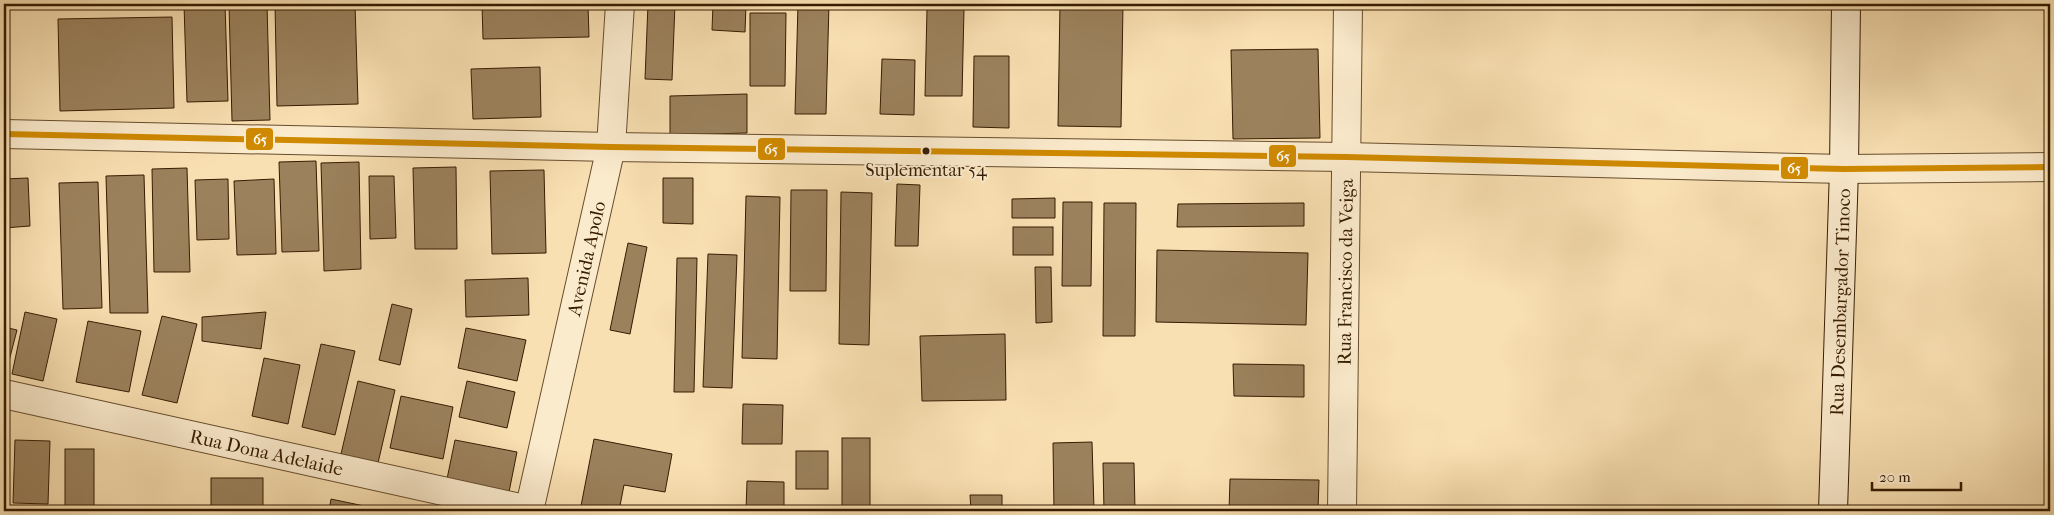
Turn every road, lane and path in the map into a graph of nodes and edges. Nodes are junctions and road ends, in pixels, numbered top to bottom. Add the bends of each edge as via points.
1 (620, 4) edge
2 (1348, 4) edge
3 (1846, 4) edge
4 (4, 134) edge
5 (611, 147) junction
6 (1346, 158) junction
7 (2050, 166) edge
8 (1844, 169) junction
9 (4, 394) edge
10 (529, 511) edge
11 (1342, 511) edge
12 (1834, 511) edge

1 - 5 street, Avenida Apolo
2 - 6 street, Rua Francisco da Veiga
3 - 8 street, Rua Desembargador Tinoco
4 - 5 street
5 - 6 street
5 - 10 street, Avenida Apolo
6 - 8 street
6 - 11 street, Rua Francisco da Veiga
7 - 8 street
8 - 12 street, Rua Desembargador Tinoco
9 - 10 street, Rua Dona Adelaide

